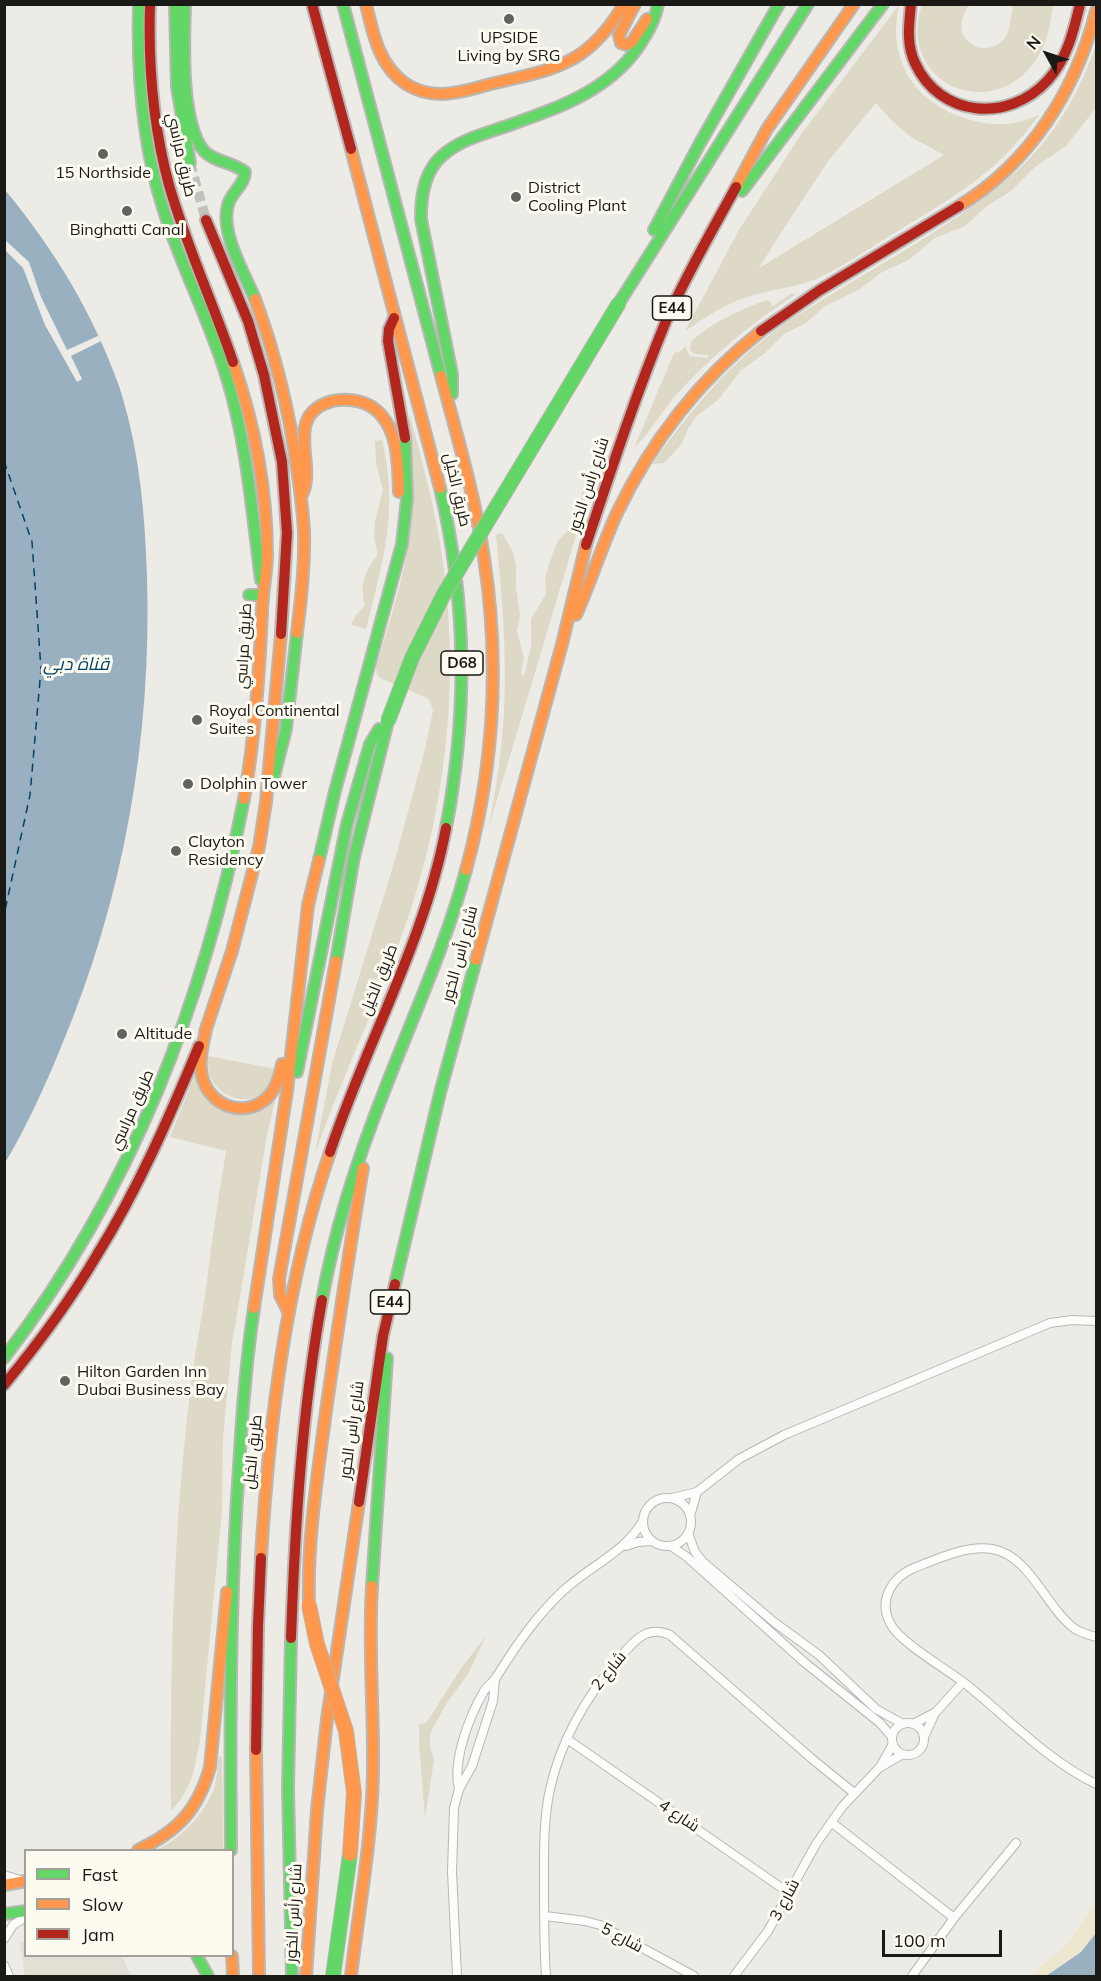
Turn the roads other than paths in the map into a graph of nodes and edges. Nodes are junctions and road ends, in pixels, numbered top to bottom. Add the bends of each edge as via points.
1 (139, 4) edge
2 (150, 4) edge
3 (175, 4) edge
4 (185, 4) edge
5 (312, 4) edge
6 (343, 4) edge
7 (366, 4) edge
8 (624, 4) edge
9 (635, 4) edge
10 (653, 4) edge
11 (658, 4) edge
12 (779, 4) edge
13 (808, 4) edge
14 (854, 4) edge
15 (883, 4) edge
16 (910, 4) edge
17 (1080, 4) edge
18 (1096, 11) edge
19 (190, 163) tunnel mouth
20 (206, 220) tunnel mouth
21 (711, 232) junction
22 (173, 261) dead end
23 (186, 269) junction
24 (619, 303) junction
25 (394, 318) junction
26 (449, 406) junction
27 (301, 497) junction
28 (256, 595) junction
29 (379, 634) junction
30 (562, 644) junction
31 (388, 721) junction
32 (266, 802) junction
33 (298, 982) junction
34 (207, 1026) junction
35 (287, 1091) junction
36 (365, 1138) junction
37 (289, 1313) junction
38 (1096, 1322) edge
39 (383, 1336) junction
40 (4, 1358) edge
41 (4, 1385) edge
42 (697, 1492) junction
43 (672, 1498) junction
44 (690, 1516) junction
45 (643, 1521) junction
46 (688, 1533) junction
47 (652, 1541) junction
48 (671, 1546) junction
49 (619, 1549) junction
50 (233, 1556) junction
51 (1096, 1637) edge
52 (819, 1654) junction
53 (810, 1666) junction
54 (495, 1680) junction
55 (963, 1682) junction
56 (936, 1712) junction
57 (472, 1718) junction
58 (485, 1722) junction
59 (903, 1724) junction
60 (913, 1724) junction
61 (924, 1737) junction
62 (567, 1739) junction
63 (893, 1740) junction
64 (903, 1754) junction
65 (879, 1768) junction
66 (1096, 1784) edge
67 (459, 1789) junction
68 (854, 1793) junction
69 (831, 1822) junction
70 (1016, 1843) dead end
71 (142, 1849) edge
72 (231, 1849) edge
73 (4, 1875) edge
74 (24, 1881) edge
75 (24, 1881) edge
76 (4, 1885) edge
77 (789, 1893) junction
78 (24, 1911) edge
79 (4, 1914) edge
80 (544, 1916) junction
81 (24, 1918) edge
82 (954, 1918) junction
83 (4, 1939) edge
84 (197, 1957) edge
85 (232, 1957) edge
86 (4, 1965) edge
87 (9, 1977) edge
88 (208, 1977) edge
89 (233, 1977) edge
90 (260, 1977) edge
91 (291, 1977) edge
92 (306, 1977) edge
93 (333, 1977) edge
94 (351, 1977) edge
95 (457, 1977) edge
96 (546, 1977) edge
97 (694, 1977) edge
98 (734, 1977) edge
99 (912, 1977) edge

1 - 23 main road via 133,27 146,138 172,244
2 - 28 main road, طريق مراسي via 151,86 170,186 229,345 259,465 267,568
3 - 19 main road, طريق مراسي via 177,87
4 - 27 main road via 185,66 194,134 208,154 245,172 227,204 226,229 277,366
5 - 25 main road, طريق الخيل / D68
6 - 26 main road, طريق الخيل / D68
7 - 8 main road via 376,44 393,72 413,88 445,94 536,74 568,61 604,33
9 - 10 main road via 619,34 624,45 632,42
11 - 26 main road via 639,49 604,84 569,104 464,141 442,155 429,173 421,196 421,219 452,374
12 - 24 main road via 679,183
13 - 24 main road, E44
14 - 21 main road, شارع رأس الخور / E44 via 767,129
15 - 21 main road
16 - 17 main road via 907,39 920,75 948,100 984,109 1018,103 1047,82 1069,47
18 - 30 main road via 1072,82 1040,132 1014,162 959,206 776,320 723,364 675,416 626,497
20 - 32 main road, طريق مراسي via 256,346 282,462 286,581
21 - 30 main road, شارع رأس الخور / E44 via 667,319 631,410 589,537
22 - 23 main road
23 - 28 main road via 210,326 240,433
24 - 31 main road, E44, bridge via 444,594 412,658
25 - 29 main road via 388,341 405,438 407,499 398,563
25 - 37 main road, طريق الخيل / D68 via 440,489 456,566 462,667 459,740 433,882 326,1164
26 - 36 main road, طريق الخيل / D68 via 483,545 490,598 494,669 490,743 478,819 458,898
27 - 29 main road via 307,487 303,432 311,414 326,402 346,399 366,404 382,416 394,444 399,501
27 - 32 main road via 301,599 283,746
28 - 40 main road, طريق مراسي via 260,664 252,754 239,830 204,970 180,1040 139,1137 57,1287
29 - 33 main road via 314,877
30 - 39 main road, شارع رأس الخور / E44 via 434,1115
31 - 35 main road via 372,738 359,781 342,846 297,1072
31 - 37 main road, E44 via 359,831 278,1282 280,1299
32 - 34 main road, طريق مراسي via 249,889
33 - 34 main road via 290,1003 278,1080 261,1103 231,1108 208,1092 201,1071
33 - 35 main road
34 - 41 main road, طريق مراسي via 158,1142 118,1219 57,1318
35 - 50 main road via 248,1351
36 - 91 main road, طريق الخيل via 325,1284 300,1484 290,1677
36 - 93 main road, bridge via 316,1485 308,1573 309,1605 317,1644 346,1731 354,1793
37 - 90 main road, طريق الخيل via 267,1468 258,1614 255,1700
38 - 42 street via 1050,1323 800,1428 739,1460
39 - 92 main road, شارع رأس الخور / E44 via 326,1729
39 - 94 main road via 387,1368 370,1627 372,1795
42 - 43 street
42 - 44 street
43 - 44 street
43 - 45 street via 652,1503
44 - 46 street
45 - 47 street
45 - 49 street
46 - 48 street
46 - 52 street via 703,1562
47 - 48 street
47 - 49 street
48 - 53 street
49 - 54 street via 581,1575 548,1606 519,1641
50 - 71 main road via 207,1779 184,1821 166,1837
50 - 72 main road
51 - 55 street via 1068,1623 1012,1557 989,1548 964,1550 904,1573 893,1582 885,1605 888,1620 898,1633
52 - 53 street via 819,1663
52 - 59 street via 876,1709
53 - 63 street via 875,1719
54 - 57 street via 483,1692
54 - 58 street via 495,1696
55 - 56 street
55 - 66 street via 1036,1746
56 - 60 street
56 - 61 street
57 - 58 street
57 - 67 street via 457,1766
58 - 67 street via 472,1766
59 - 60 street
59 - 63 street via 894,1732
60 - 61 street
61 - 64 street via 918,1752
62 - 68 street, شارع 2 via 586,1700 605,1674 640,1636 658,1631 675,1639
62 - 77 street, شارع 4
62 - 80 street, شارع 2 via 546,1812
63 - 64 street
63 - 65 street
64 - 65 street
65 - 68 street, شارع 3
67 - 95 street via 452,1831
68 - 69 street, شارع 3
69 - 77 street, شارع 3
69 - 82 street
70 - 82 street
73 - 74 street
75 - 76 main road
77 - 98 street, شارع 3 via 768,1931
78 - 79 main road
80 - 96 street, شارع 2
80 - 97 street, شارع 5 via 600,1926
81 - 83 street via 13,1925
82 - 99 street
84 - 88 main road
85 - 89 main road
86 - 87 street

